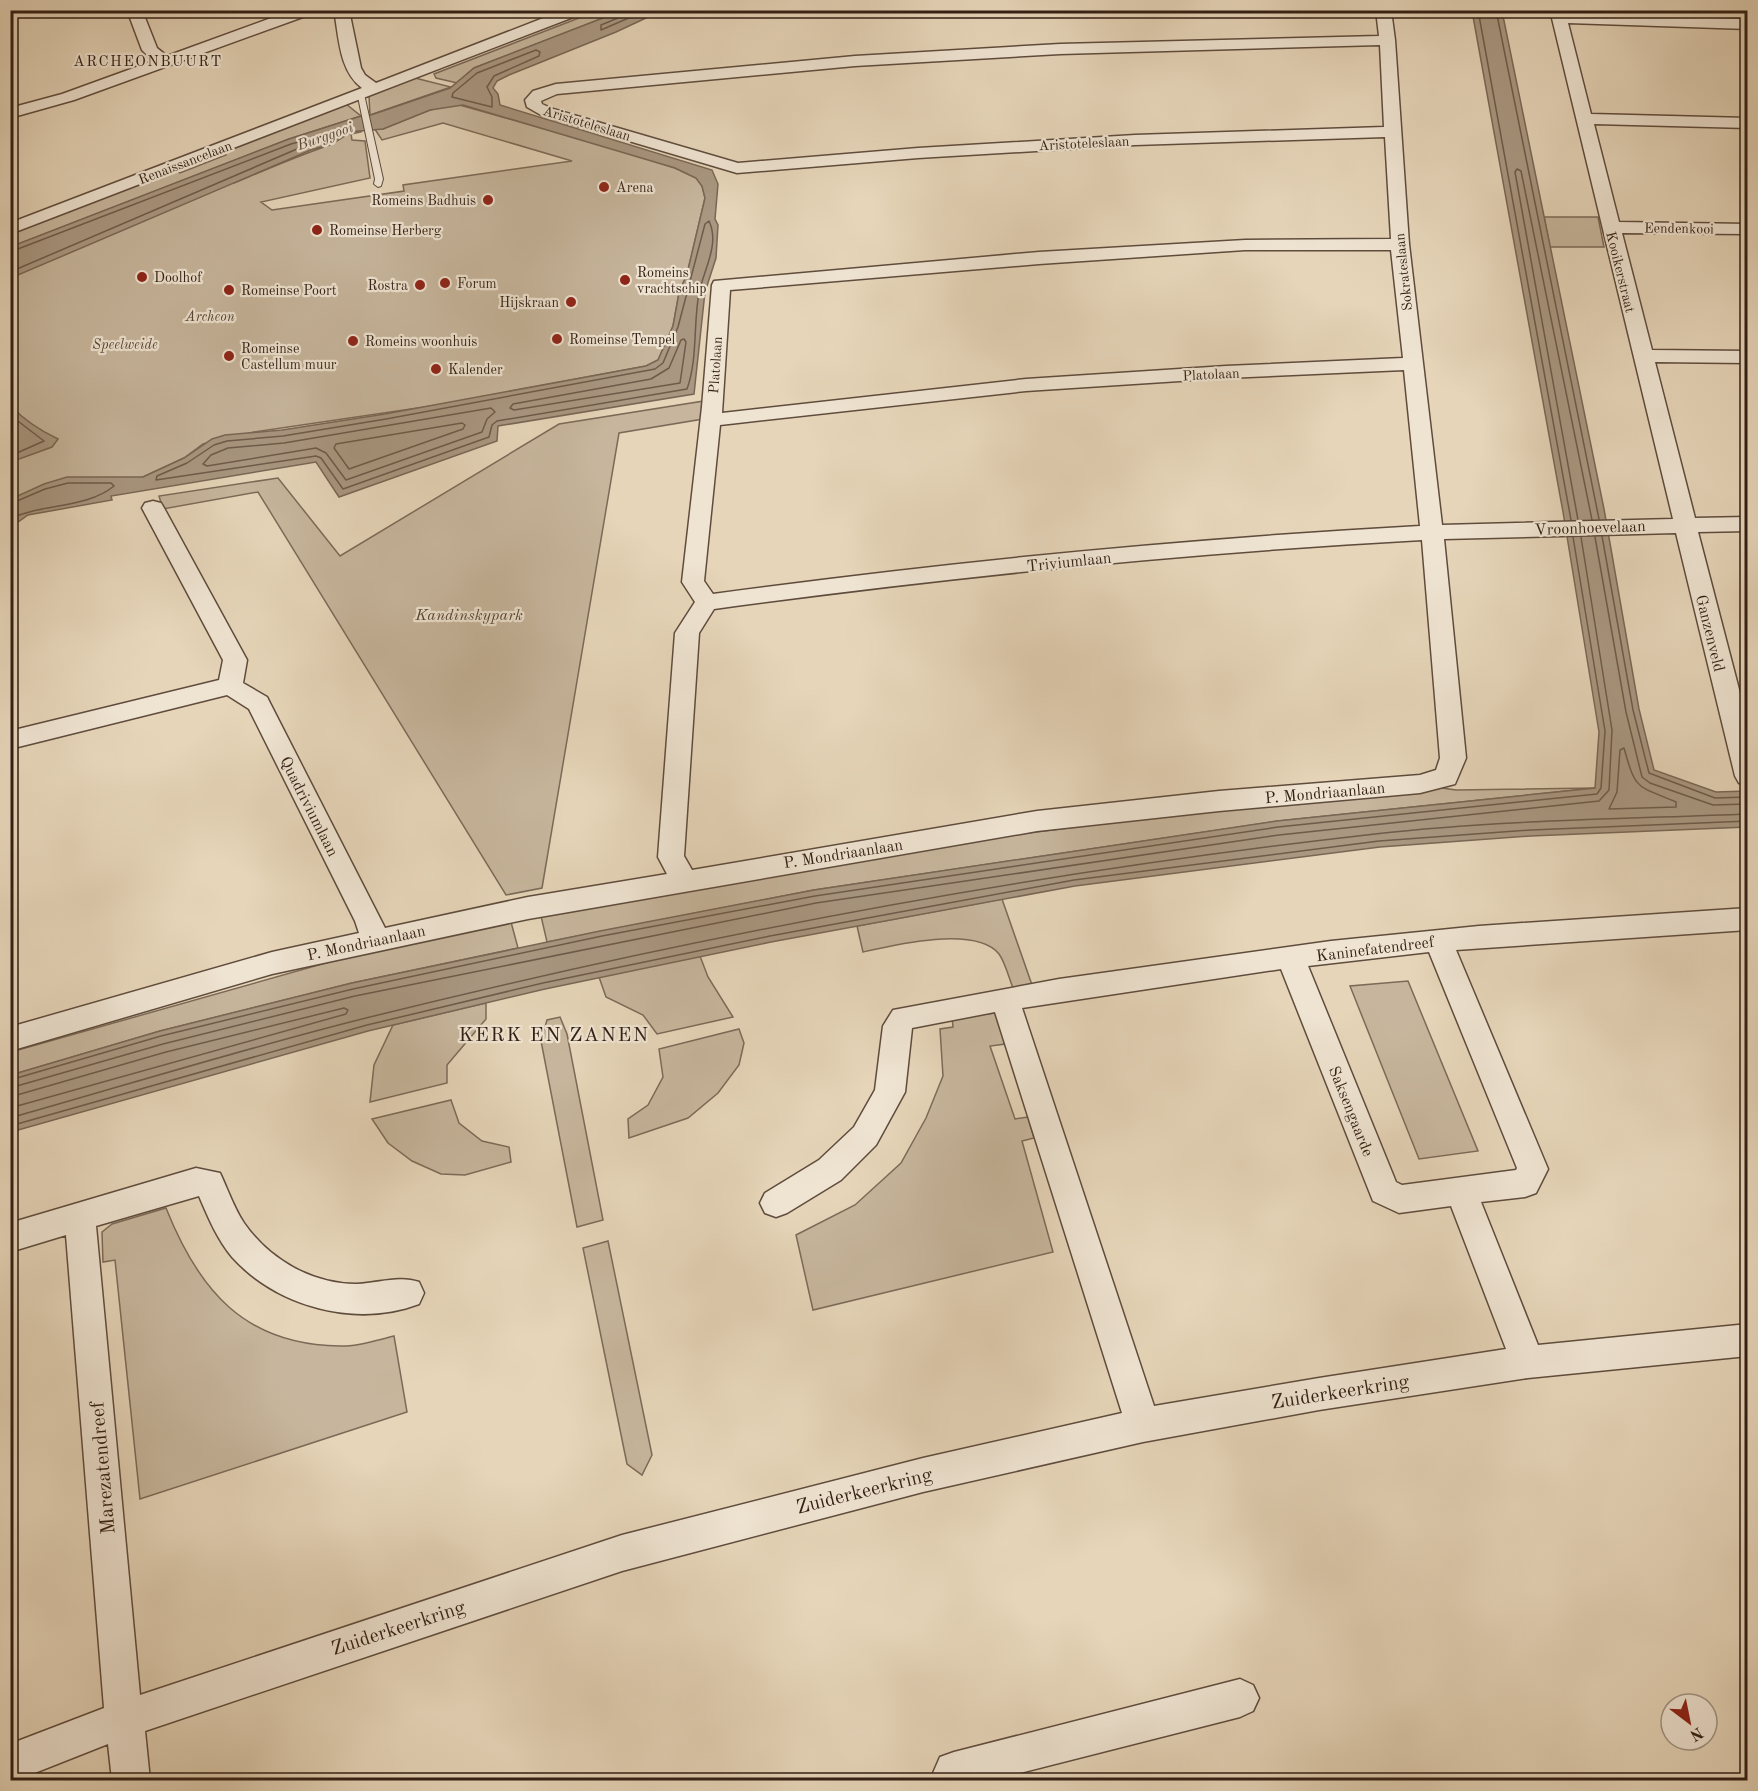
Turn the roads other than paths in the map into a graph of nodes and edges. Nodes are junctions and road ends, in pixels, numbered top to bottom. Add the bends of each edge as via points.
1 (134, 10) edge
2 (309, 10) edge
3 (341, 10) edge
4 (579, 10) edge
5 (1383, 10) edge
6 (1558, 14) edge
7 (1748, 24) edge
8 (1387, 40) junction
9 (164, 62) junction
10 (366, 97) junction
11 (10, 113) edge
12 (1583, 119) junction
13 (1748, 123) edge
14 (1392, 132) junction
15 (378, 184) dead end
16 (1610, 227) junction
17 (10, 229) edge
18 (1748, 229) edge
19 (1400, 244) junction
20 (1642, 356) junction
21 (1748, 357) edge
22 (1413, 364) junction
23 (710, 420) junction
24 (153, 508) dead end
25 (1748, 524) edge
26 (1685, 525) junction
27 (1432, 532) junction
28 (707, 602) junction
29 (230, 686) junction
30 (10, 740) edge
31 (1748, 776) edge
32 (684, 879) junction
33 (1746, 922) edge
34 (374, 940) junction
35 (1438, 940) junction
36 (1291, 958) junction
37 (1005, 999) junction
38 (10, 1040) edge
39 (1461, 1192) junction
40 (776, 1203) dead end
41 (80, 1217) junction
42 (10, 1238) edge
43 (408, 1293) dead end
44 (1748, 1340) edge
45 (1528, 1362) junction
46 (1143, 1425) junction
47 (1240, 1698) dead end
48 (124, 1719) junction
49 (10, 1764) edge
50 (131, 1780) edge
51 (949, 1780) edge

1 - 9 street via 150,50
2 - 9 street
3 - 10 street via 353,68
4 - 10 street, Renaissancelaan
5 - 8 street, Sokrateslaan
6 - 7 street, Kooikerstraat
6 - 12 street, Kooikerstraat
8 - 14 street, Sokrateslaan
8 - 14 street, Aristoteleslaan via 1060,49 855,61 556,89 533,100 535,107 547,112 737,168 1135,140
9 - 11 street via 68,97
10 - 15 lane
10 - 17 street, Renaissancelaan
12 - 13 street
12 - 16 street, Kooikerstraat
14 - 19 street, Sokrateslaan
16 - 18 street, Eendenkooi
16 - 20 street, Kooikerstraat
19 - 22 street, Sokrateslaan
19 - 23 street, Platolaan via 1234,246 721,285
20 - 21 street
20 - 26 street, Kooikerstraat
22 - 23 street, Platolaan via 1026,386
22 - 27 street, Sokrateslaan
23 - 28 street via 693,582
24 - 29 street via 234,660
25 - 26 street, Vroonhoevelaan
26 - 27 street, Vroonhoevelaan
26 - 31 street, Ganzenveld
27 - 28 street, Triviumlaan via 1269,542 877,579
27 - 32 street, P. Mondriaanlaan via 1453,758 1446,777 1420,784 1037,821
28 - 32 street via 687,633 671,857
29 - 30 street
29 - 34 street, Quadriviumlaan via 258,703 369,921
32 - 34 street, P. Mondriaanlaan
33 - 35 street, Kaninefatendreef via 1584,928
34 - 38 street, P. Mondriaanlaan via 272,963
35 - 36 street, Kaninefatendreef
35 - 39 street, Saksengaarde via 1533,1169 1525,1183
36 - 37 street, Kaninefatendreef
36 - 39 street, Saksengaarde via 1383,1191 1398,1199
37 - 40 street, Kaninefatendreef via 903,1018 897,1026 890,1092 865,1136 830,1170
37 - 46 street
39 - 45 street
41 - 42 street
41 - 43 street via 196,1182 209,1183 231,1230 248,1253 269,1271 336,1298 365,1299
41 - 48 street, Marezatendreef
44 - 45 street, Zuiderkeerkring
45 - 46 street, Zuiderkeerkring
46 - 48 street, Zuiderkeerkring via 922,1476 622,1553
47 - 51 street via 954,1771
48 - 49 street, Zuiderkeerkring
48 - 50 street, Marezatendreef

